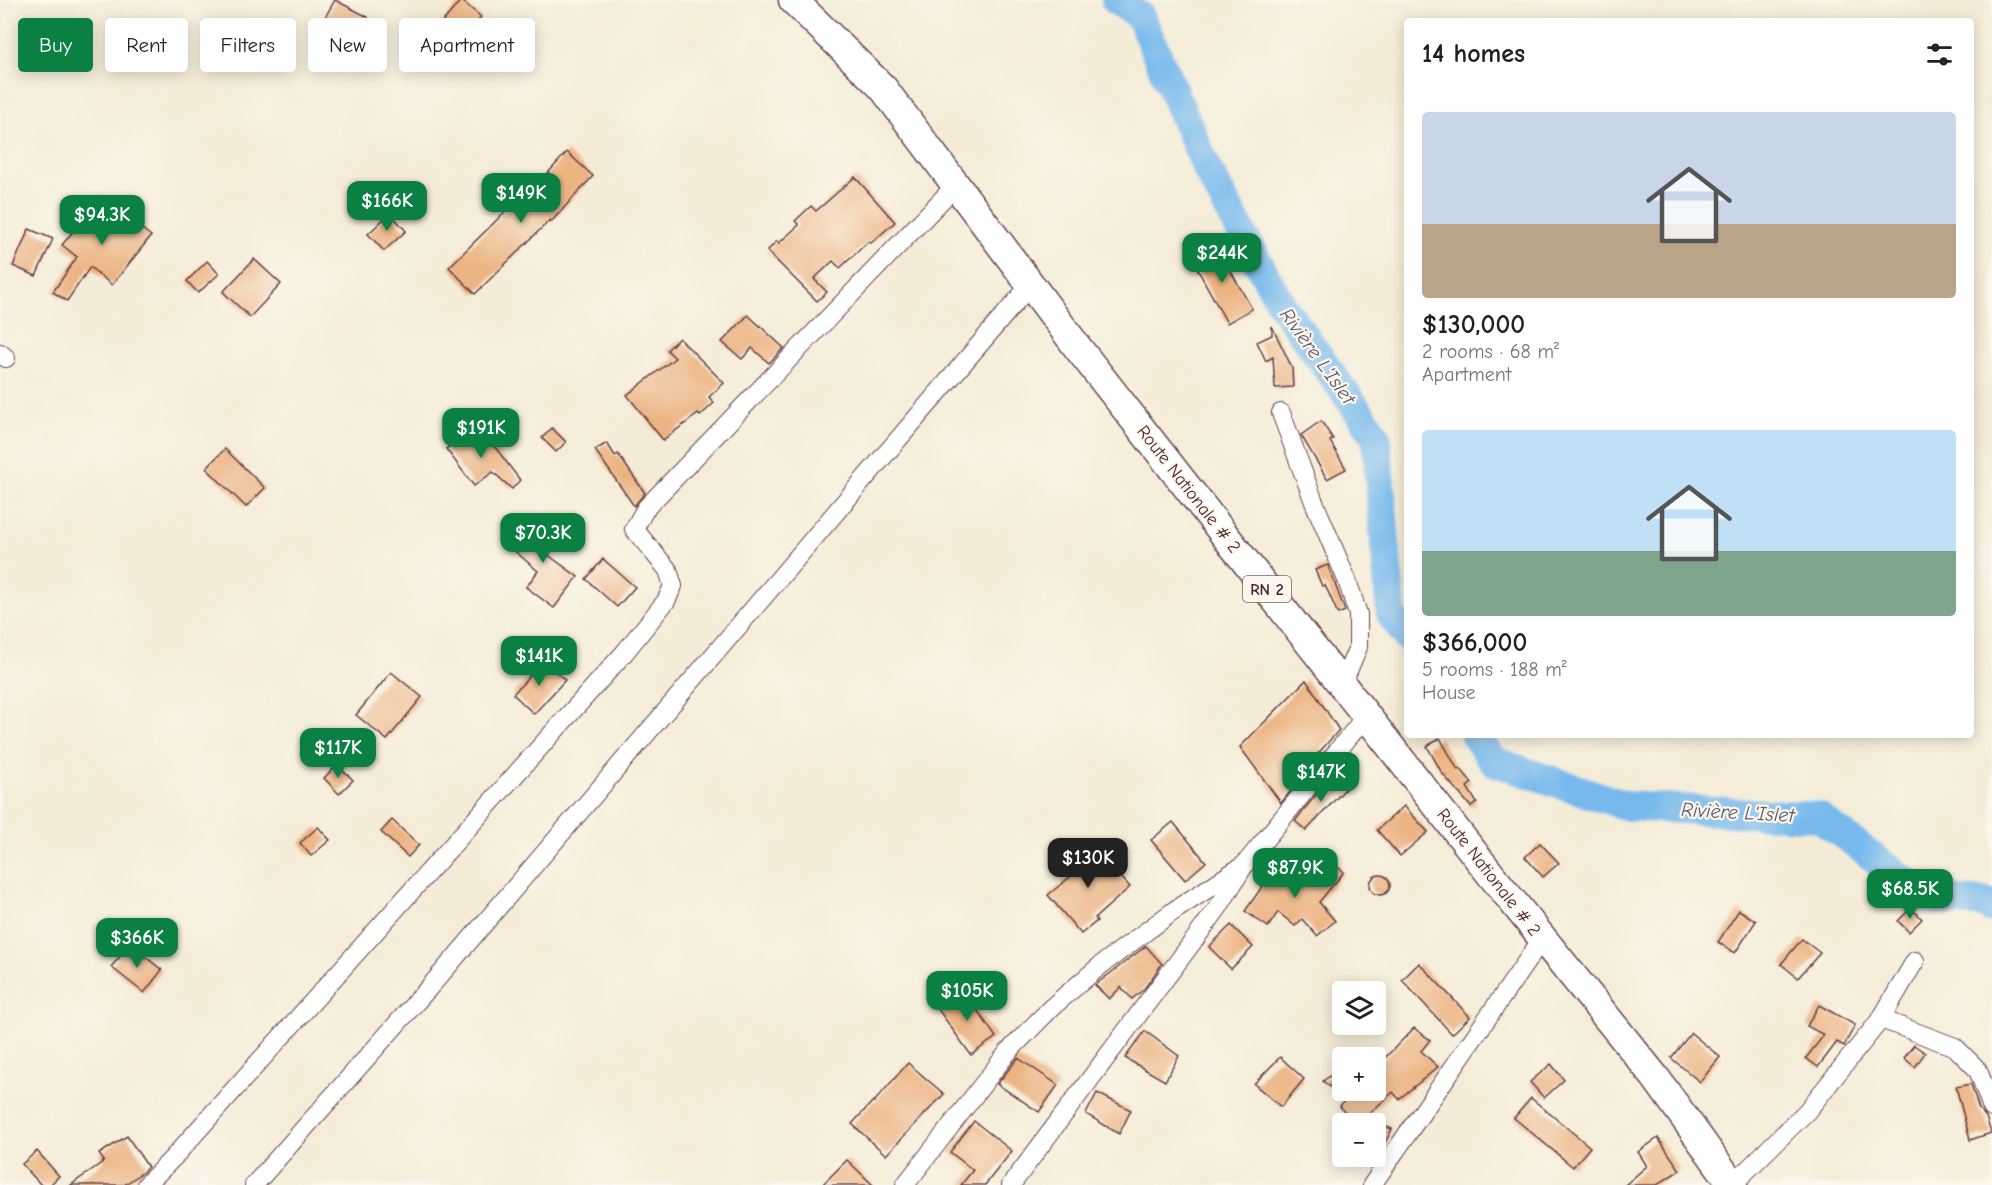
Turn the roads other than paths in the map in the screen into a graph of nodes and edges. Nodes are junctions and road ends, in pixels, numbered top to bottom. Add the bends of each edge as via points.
1 (793, 0) edge
2 (956, 184) junction
3 (1031, 284) junction
4 (1281, 413) dead end
5 (1342, 685) junction
6 (1366, 716) junction
7 (1245, 864) junction
8 (1542, 939) junction
9 (1915, 962) dead end
10 (1881, 1019) junction
11 (1992, 1108) edge
12 (146, 1185) edge
13 (254, 1185) edge
14 (905, 1185) edge
15 (1011, 1185) edge
16 (1372, 1185) edge
17 (1733, 1185) edge

1 - 2 main road, Route Nationale # 2 / RN 2 via 883,88
2 - 3 main road, Route Nationale # 2 / RN 2
2 - 12 street via 646,508 634,529 668,570 674,586 666,601 609,670
3 - 5 main road, Route Nationale # 2 / RN 2
3 - 13 street via 441,974
4 - 5 street via 1358,614 1358,647
5 - 6 main road, Route Nationale # 2 / RN 2
6 - 7 street
6 - 8 main road, Route Nationale # 2 / RN 2
7 - 14 street via 1175,910 1052,1007 1008,1052
7 - 15 street via 1218,908
8 - 16 street
8 - 17 main road, Route Nationale # 2 / RN 2 via 1654,1077
9 - 10 street
10 - 11 street via 1955,1047 1978,1070
10 - 17 street via 1807,1111

